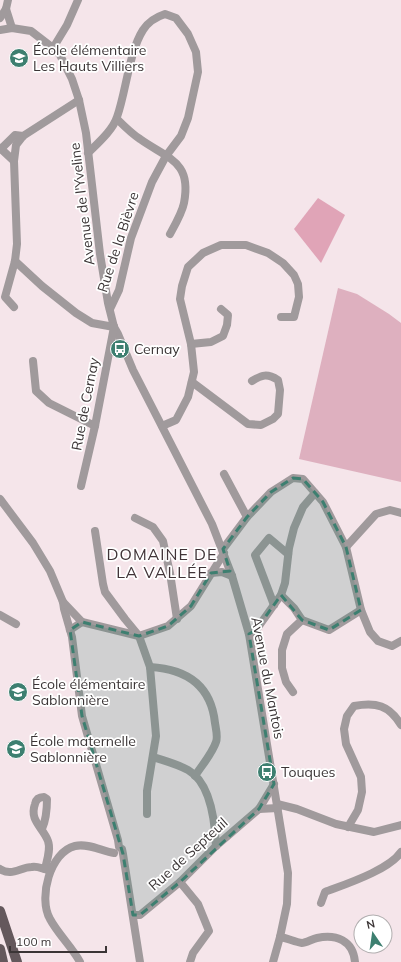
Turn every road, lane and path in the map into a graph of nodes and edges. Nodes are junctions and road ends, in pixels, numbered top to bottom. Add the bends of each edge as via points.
1 (8, 0) edge
2 (78, 0) edge
3 (6, 9) junction
4 (0, 18) edge
5 (12, 28) junction
6 (0, 30) edge
7 (53, 48) junction
8 (79, 100) junction
9 (117, 119) junction
10 (23, 136) junction
11 (0, 149) edge
12 (88, 153) junction
13 (166, 156) junction
14 (14, 161) junction
15 (170, 234) dead end
16 (15, 261) junction
17 (14, 307) dead end
18 (110, 309) junction
19 (221, 309) dead end
20 (282, 317) dead end
21 (114, 327) junction
22 (191, 344) junction
23 (33, 361) dead end
24 (252, 381) dead end
25 (192, 382) junction
26 (95, 426) junction
27 (162, 426) junction
28 (224, 474) dead end
29 (81, 486) dead end
30 (315, 493) junction
31 (1, 503) edge
32 (401, 513) edge
33 (247, 517) junction
34 (136, 518) dead end
35 (95, 531) dead end
36 (346, 547) junction
37 (223, 551) junction
38 (288, 554) junction
39 (212, 573) junction
40 (232, 576) junction
41 (281, 596) junction
42 (63, 602) junction
43 (274, 605) junction
44 (361, 610) junction
45 (0, 615) edge
46 (177, 618) junction
47 (302, 620) junction
48 (82, 622) junction
49 (16, 624) dead end
50 (70, 630) junction
51 (249, 634) junction
52 (140, 636) junction
53 (401, 640) edge
54 (150, 667) junction
55 (293, 692) dead end
56 (401, 725) edge
57 (153, 757) junction
58 (195, 776) junction
59 (274, 784) junction
60 (278, 806) junction
61 (259, 809) junction
62 (147, 814) dead end
63 (401, 825) edge
64 (348, 827) junction
65 (42, 829) dead end
66 (216, 846) junction
67 (116, 850) junction
68 (401, 852) edge
69 (0, 869) edge
70 (47, 870) junction
71 (180, 882) junction
72 (321, 903) dead end
73 (0, 911) edge
74 (133, 915) junction
75 (0, 929) edge
76 (280, 937) junction
77 (0, 949) edge
78 (3, 962) edge
79 (10, 962) edge
80 (17, 962) edge
81 (80, 962) edge
82 (140, 962) edge
83 (190, 962) edge
84 (273, 962) edge
85 (355, 962) edge

1 - 3 street
2 - 7 street
3 - 4 street
3 - 5 street
5 - 6 street, Avenue de l'Yveline
5 - 7 street, Avenue de l'Yveline via 31,31
7 - 8 street, Avenue de l'Yveline via 60,55
8 - 10 street
8 - 12 street, Avenue de l'Yveline
9 - 12 street, Rue de la Bièvre via 104,138
9 - 13 street via 139,139
9 - 13 street, Rue de la Bièvre via 135,46 143,29 155,17 164,14 176,18 188,34 196,52 198,72 188,118 181,136
10 - 11 street via 15,135
10 - 14 street via 16,145
11 - 14 street
12 - 18 street, Avenue de l'Yveline via 100,254
13 - 15 street via 181,168 185,184 184,204
13 - 18 street, Rue de la Bièvre via 152,182 131,238 119,290
14 - 16 street via 17,244
16 - 17 street via 5,297
16 - 21 street via 76,313 92,323
18 - 21 street, Avenue de l'Yveline
19 - 22 street via 228,315 223,336 211,342
20 - 22 street via 294,316 299,296 294,275 283,263 268,253 246,245 221,246 202,253 188,267 182,286 180,299
21 - 26 street, Rue de Cernay
21 - 27 street, Avenue du Mantois
22 - 25 street via 194,372
23 - 26 street via 36,391 49,403
24 - 25 street via 261,376 272,376 278,380 278,414 261,425 248,424
25 - 27 street via 188,397 176,420
26 - 29 street, Rue de Cernay
27 - 37 street, Avenue du Mantois
28 - 33 street
30 - 33 street via 303,479 293,478 271,492
30 - 36 street via 323,502
30 - 38 street via 303,507 294,528
31 - 42 street via 33,543 50,571
32 - 36 street via 390,510 376,514
33 - 37 street
34 - 46 street via 153,527 163,540
35 - 52 street via 105,592
36 - 44 street
37 - 39 street
37 - 40 street, Avenue du Mantois
38 - 41 street
38 - 43 street via 269,538 255,555
39 - 40 street via 222,572
39 - 46 street via 191,606
40 - 51 street, Avenue du Mantois
41 - 43 street
41 - 47 street
42 - 48 street
42 - 50 street
43 - 51 street via 256,630
44 - 47 street via 329,630
44 - 53 street via 370,632 378,641 392,646
45 - 49 street
46 - 52 street via 168,626
47 - 55 street via 287,634 282,650 282,668 286,682
48 - 50 street
48 - 52 street
50 - 67 street via 82,716 118,840
51 - 59 street, Avenue du Mantois
52 - 54 street
54 - 57 street via 156,736
54 - 58 street via 166,668 185,674 203,689 214,713 217,740
56 - 64 street via 383,706 368,703 354,706 347,716 344,729 346,744 361,777 362,792 358,810
57 - 58 street via 189,770
57 - 62 street via 147,792
58 - 66 street via 205,789 211,805
59 - 60 street, Avenue du Mantois
59 - 61 street, Rue de Septeuil
60 - 61 street
60 - 64 street via 297,809
60 - 76 street, Avenue du Mantois via 288,873 287,904
61 - 66 street, Rue de Septeuil
63 - 64 street via 374,832
65 - 70 street via 49,841
66 - 71 street, Rue de Septeuil
67 - 70 street via 104,851 87,846 75,846 64,851
67 - 74 street via 122,849
68 - 72 street via 386,865 325,892
69 - 70 street via 6,872 32,866
70 - 81 street via 45,900 49,918
71 - 74 street, Rue de Septeuil via 140,914
71 - 83 street via 198,904 208,931
73 - 80 main road
74 - 82 street
75 - 79 main road
76 - 84 street, Avenue du Mantois
76 - 85 street via 302,943 330,937 342,940 350,946
77 - 78 main road

